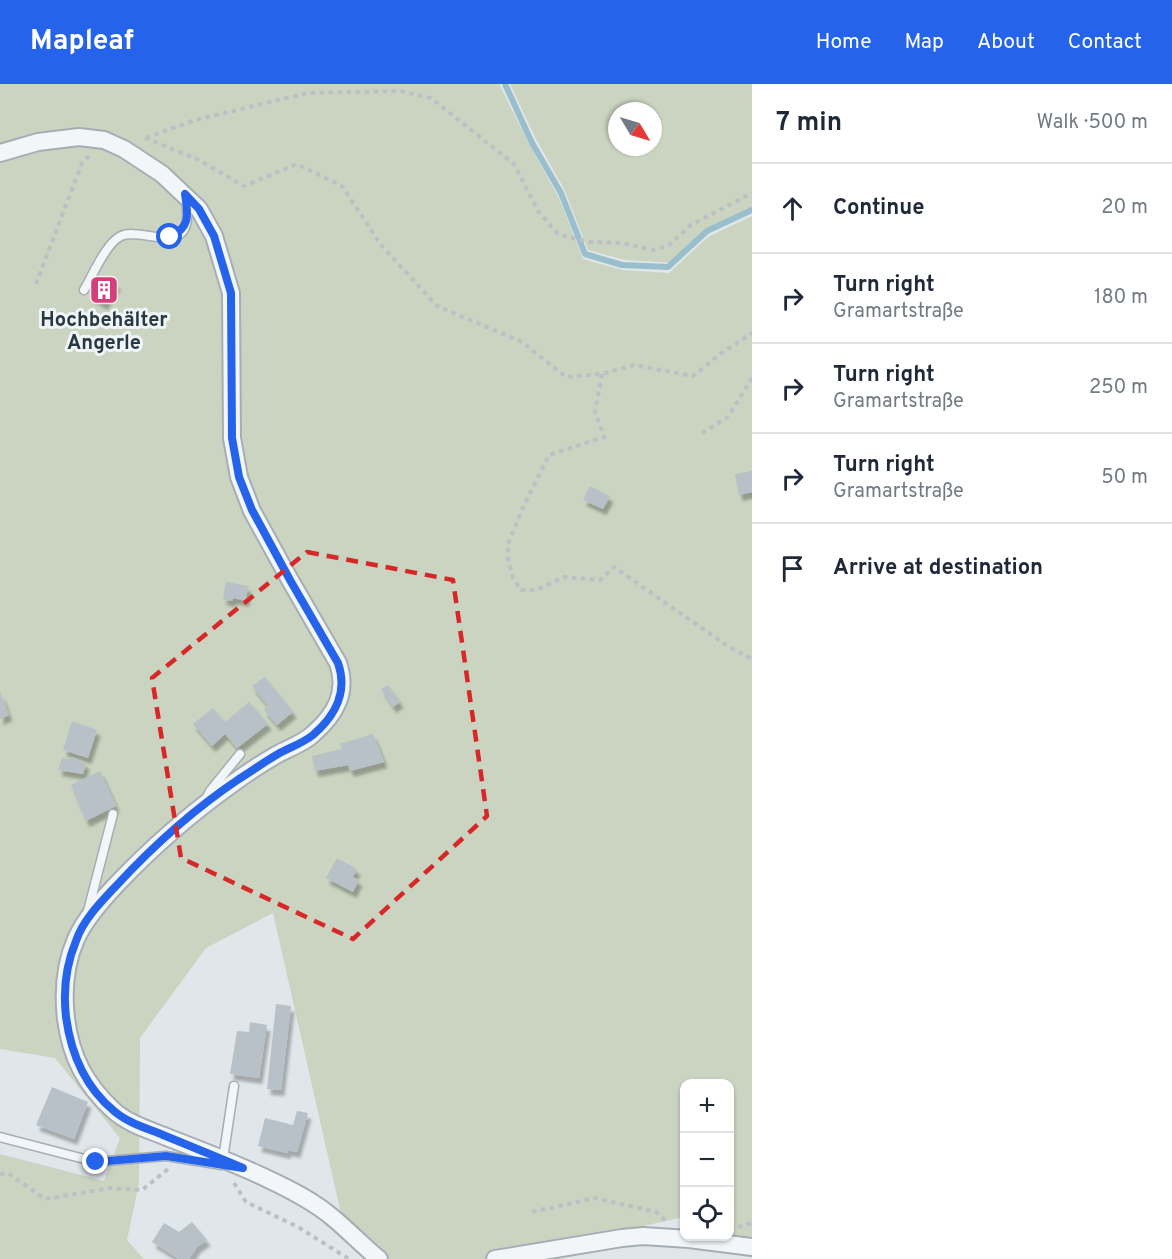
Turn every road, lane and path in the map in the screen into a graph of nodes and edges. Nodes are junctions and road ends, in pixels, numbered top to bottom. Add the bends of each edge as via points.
1 (145, 138) junction
2 (104, 140) junction
3 (124, 149) junction
4 (0, 153) edge
5 (752, 193) edge
6 (185, 194) junction
7 (36, 284) dead end
8 (84, 290) dead end
9 (752, 333) edge
10 (602, 374) junction
11 (752, 378) edge
12 (702, 433) dead end
13 (752, 659) edge
14 (240, 753) dead end
15 (203, 806) junction
16 (113, 813) dead end
17 (85, 923) junction
18 (234, 1086) dead end
19 (0, 1137) edge
20 (175, 1163) dead end
21 (232, 1168) junction
22 (0, 1174) edge
23 (532, 1212) dead end
24 (670, 1224) dead end
25 (752, 1247) edge
26 (349, 1259) edge
27 (379, 1259) edge
28 (495, 1259) edge

1 - 3 path
1 - 5 path via 195,120 308,93 400,90 431,98 514,164 538,212 557,233 568,237 654,250 669,244 691,225
1 - 10 path via 197,159 244,186 297,164 342,186 381,245 437,306 522,342 566,377
2 - 3 street
2 - 4 street via 79,137 38,142
2 - 7 path via 82,163
3 - 6 street
6 - 8 lane via 186,222 181,232 158,238 124,234 113,241
6 - 15 street via 214,236 231,293 232,438 239,477 252,510 344,678 341,696 331,715 312,736 277,754
9 - 10 path via 693,376 634,365
10 - 13 path via 595,412 604,437 549,455 508,544 513,578 521,590 536,590 564,577 600,580 614,567
11 - 12 path via 728,417
14 - 15 lane
15 - 17 street via 126,875
16 - 17 lane
17 - 21 street via 67,970 64,999 77,1064 95,1092 115,1112
18 - 21 lane
19 - 21 lane via 96,1162 166,1156
20 - 22 path via 142,1190 111,1188 45,1199 8,1173
21 - 26 path via 246,1202 298,1227
21 - 27 street via 310,1201
23 - 24 path via 595,1198 656,1212
25 - 28 street via 643,1236

